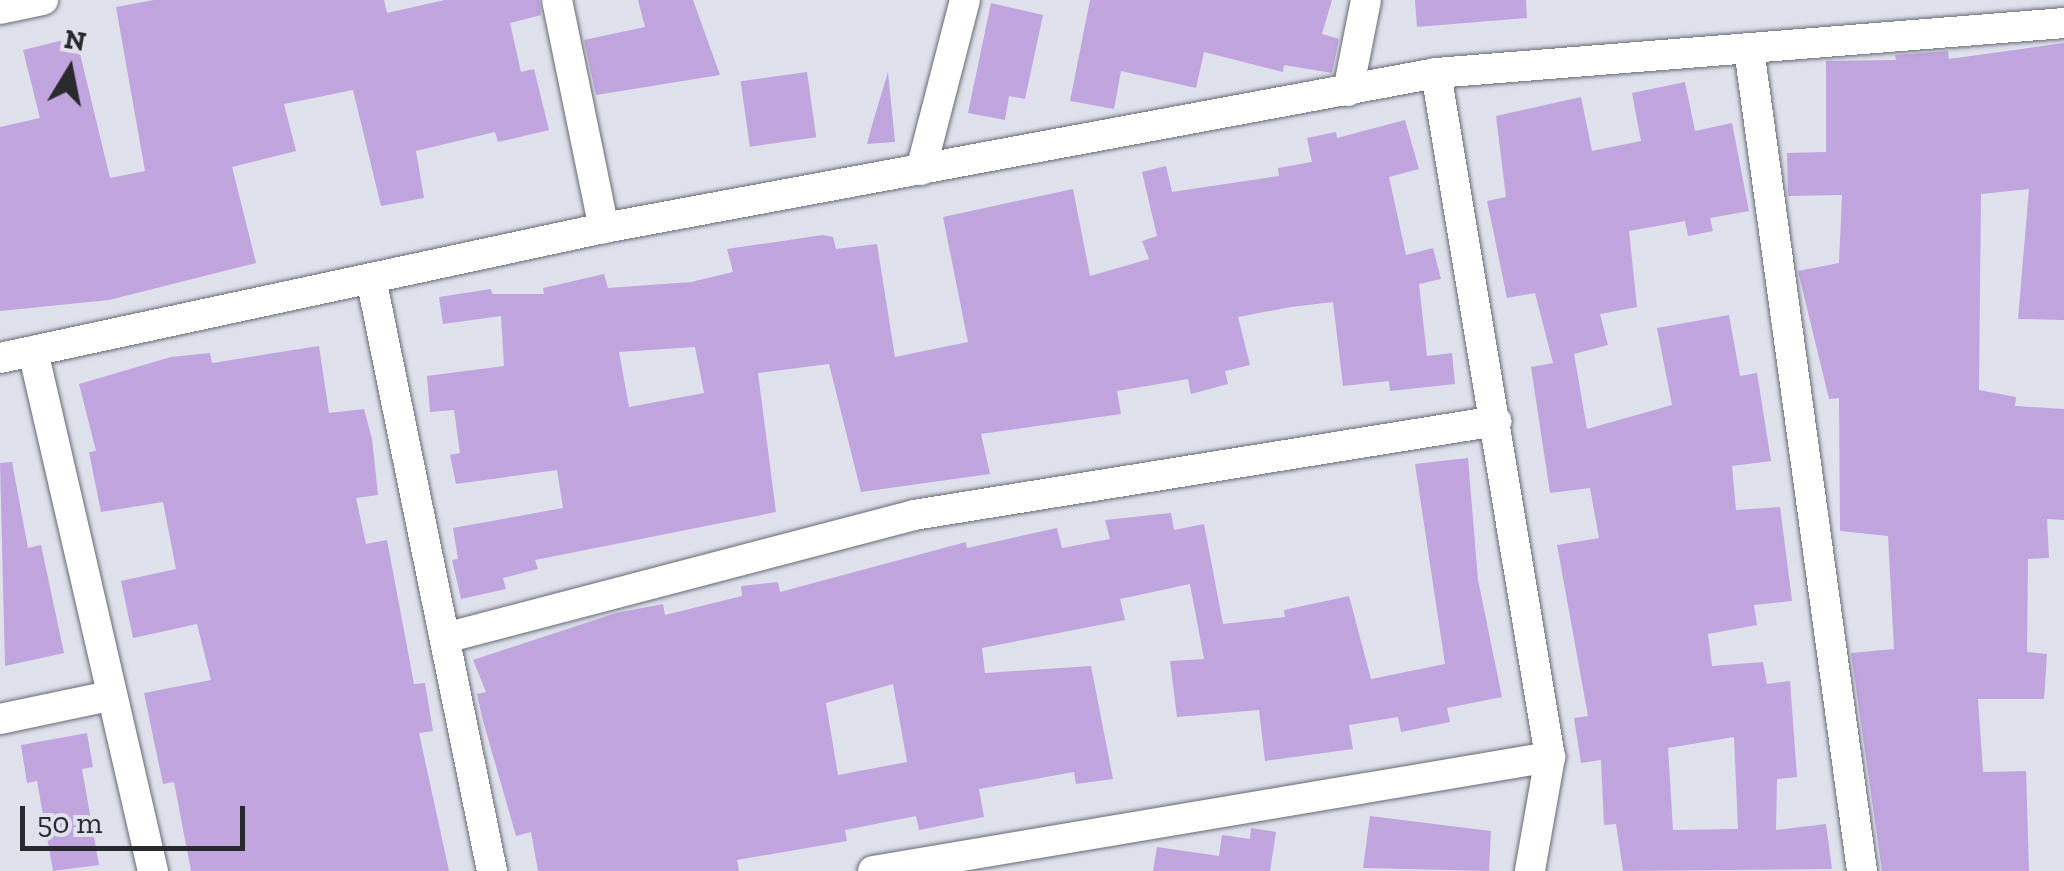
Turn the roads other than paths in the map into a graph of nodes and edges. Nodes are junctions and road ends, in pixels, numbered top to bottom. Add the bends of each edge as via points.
1 (558, 0) edge
2 (965, 0) edge
3 (1366, 0) edge
4 (2064, 23) edge
5 (1749, 49) junction
6 (1436, 73) junction
7 (1348, 91) junction
8 (921, 170) junction
9 (604, 228) junction
10 (371, 278) junction
11 (33, 351) junction
12 (0, 358) edge
13 (1496, 421) junction
14 (449, 637) junction
15 (108, 696) junction
16 (0, 719) edge
17 (1550, 757) junction
18 (153, 871) edge
19 (492, 871) edge
20 (873, 871) edge
21 (1530, 871) edge
22 (1862, 871) edge

1 - 9 street
2 - 8 street
3 - 7 street
4 - 5 street
5 - 6 street
5 - 22 street
6 - 7 street
6 - 13 street
7 - 8 street
8 - 9 street
9 - 10 street
10 - 11 street
10 - 14 street
11 - 12 street
11 - 15 street
13 - 14 street via 914,514
13 - 17 street
14 - 19 street
15 - 16 street
15 - 18 street
17 - 20 street
17 - 21 street

